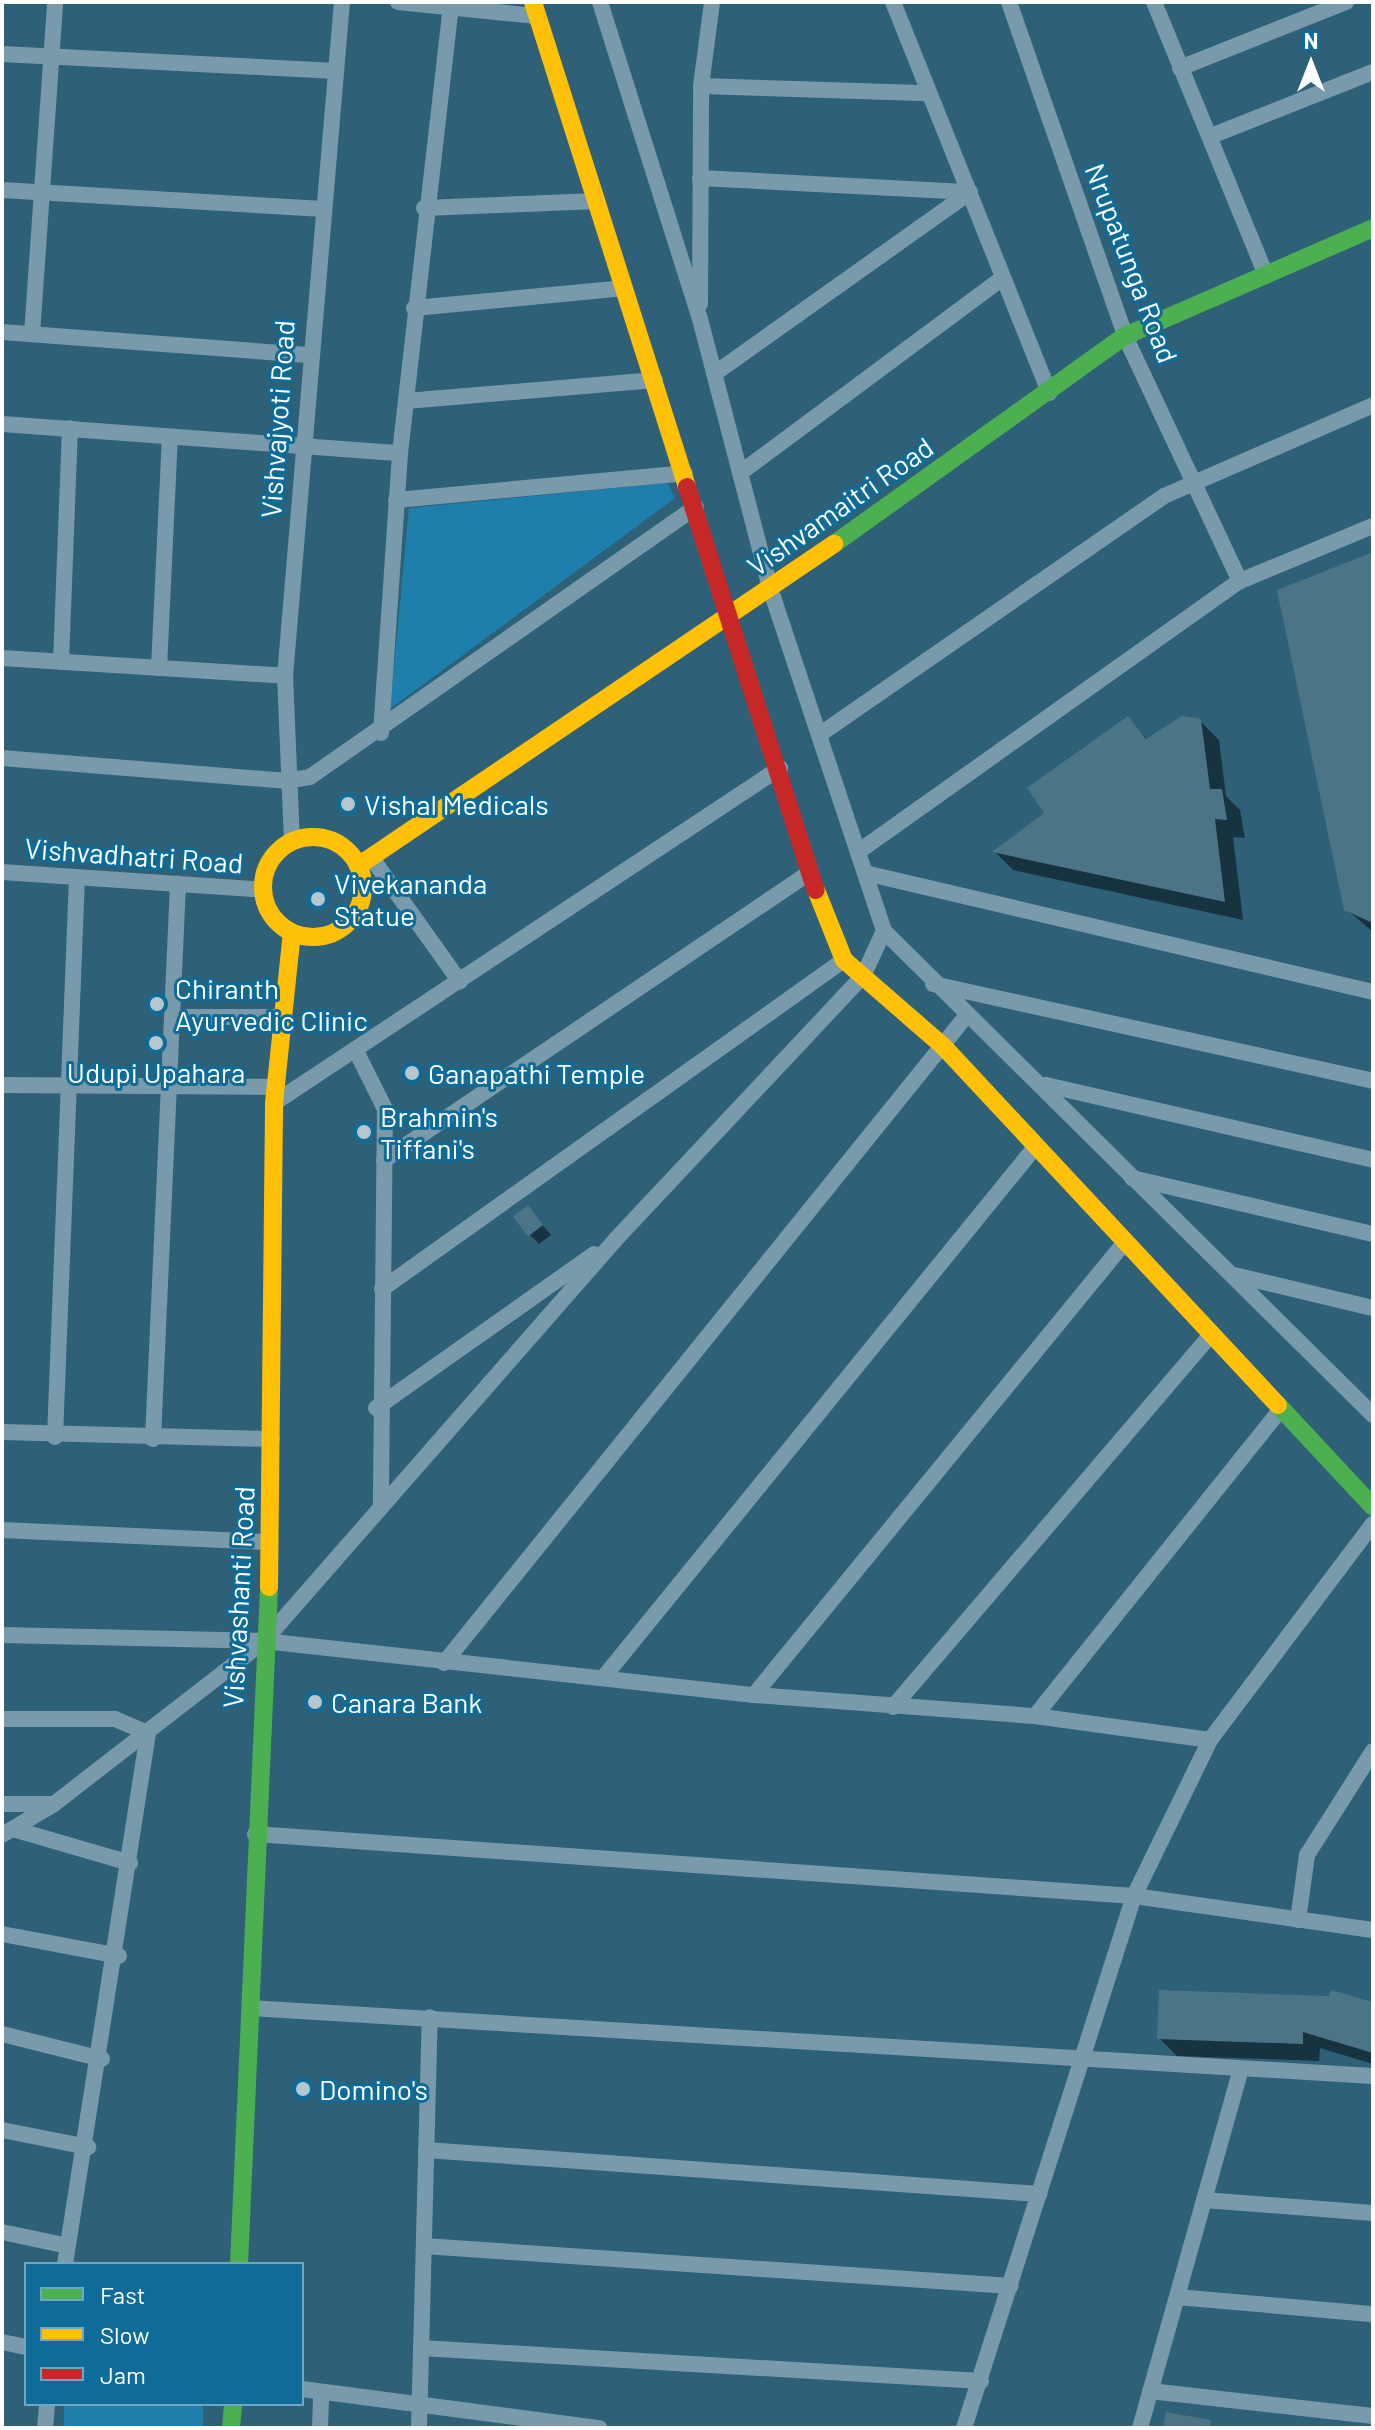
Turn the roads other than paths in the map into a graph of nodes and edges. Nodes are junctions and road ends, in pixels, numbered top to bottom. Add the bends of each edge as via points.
1 (55, 2) edge
2 (342, 2) edge
3 (398, 2) edge
4 (600, 2) edge
5 (712, 2) edge
6 (893, 2) edge
7 (1009, 2) edge
8 (1154, 2) edge
9 (1346, 2) edge
10 (451, 8) junction
11 (535, 9) edge
12 (2, 54) edge
13 (50, 57) junction
14 (1180, 68) junction
15 (332, 71) junction
16 (1373, 72) edge
17 (701, 86) junction
18 (929, 93) junction
19 (1211, 136) junction
20 (700, 178) junction
21 (2, 190) edge
22 (970, 192) junction
23 (40, 193) junction
24 (597, 201) junction
25 (424, 208) junction
26 (319, 209) junction
27 (1373, 228) edge
28 (1265, 272) junction
29 (1003, 278) junction
30 (625, 288) junction
31 (414, 308) junction
32 (700, 319) junction
33 (2, 332) edge
34 (32, 334) junction
35 (1125, 336) junction
36 (307, 355) junction
37 (714, 374) junction
38 (655, 380) junction
39 (1049, 393) junction
40 (406, 401) junction
41 (1373, 405) edge
42 (2, 424) edge
43 (70, 428) junction
44 (170, 437) junction
45 (300, 447) junction
46 (400, 453) junction
47 (685, 473) junction
48 (740, 473) junction
49 (1198, 479) junction
50 (396, 500) junction
51 (696, 507) junction
52 (1373, 526) edge
53 (1240, 581) junction
54 (770, 588) junction
55 (732, 617) junction
56 (2, 658) edge
57 (61, 662) junction
58 (159, 668) junction
59 (285, 676) junction
60 (381, 733) junction
61 (819, 735) junction
62 (2, 758) edge
63 (780, 768) junction
64 (285, 781) junction
65 (292, 842) junction
66 (858, 852) junction
67 (364, 861) junction
68 (2, 872) edge
69 (809, 873) junction
70 (865, 873) junction
71 (77, 877) junction
72 (178, 884) junction
73 (263, 890) junction
74 (884, 931) junction
75 (292, 933) junction
76 (844, 960) junction
77 (863, 976) junction
78 (460, 982) junction
79 (932, 983) junction
80 (1373, 992) edge
81 (967, 1015) junction
82 (173, 1017) junction
83 (280, 1017) junction
84 (943, 1046) junction
85 (356, 1051) junction
86 (1373, 1081) edge
87 (2, 1085) edge
88 (1046, 1085) junction
89 (68, 1088) junction
90 (172, 1091) junction
91 (274, 1095) junction
92 (1036, 1146) junction
93 (384, 1160) junction
94 (1373, 1160) edge
95 (1131, 1178) junction
96 (1373, 1234) edge
97 (616, 1239) junction
98 (1125, 1242) junction
99 (1232, 1275) junction
100 (382, 1289) junction
101 (1373, 1308) edge
102 (1211, 1335) junction
103 (376, 1408) junction
104 (1281, 1409) junction
105 (1373, 1415) edge
106 (2, 1432) edge
107 (55, 1437) junction
108 (153, 1439) junction
109 (272, 1439) junction
110 (381, 1506) junction
111 (1373, 1507) edge
112 (1373, 1524) edge
113 (2, 1530) edge
114 (271, 1542) junction
115 (2, 1635) edge
116 (264, 1641) junction
117 (444, 1663) junction
118 (603, 1678) junction
119 (754, 1695) junction
120 (893, 1707) junction
121 (1035, 1716) junction
122 (2, 1719) edge
123 (148, 1733) junction
124 (1210, 1740) junction
125 (1373, 1751) edge
126 (2, 1804) edge
127 (54, 1804) junction
128 (8, 1832) edge
129 (255, 1834) junction
130 (130, 1863) junction
131 (1134, 1896) junction
132 (1298, 1920) junction
133 (1373, 1930) edge
134 (2, 1934) edge
135 (119, 1956) junction
136 (250, 2008) junction
137 (430, 2017) junction
138 (2, 2034) edge
139 (102, 2059) junction
140 (1081, 2059) junction
141 (1240, 2073) junction
142 (1373, 2076) edge
143 (2, 2130) edge
144 (88, 2147) junction
145 (426, 2150) junction
146 (1039, 2194) junction
147 (1204, 2200) junction
148 (1373, 2213) edge
149 (2, 2232) edge
150 (68, 2246) junction
151 (424, 2246) junction
152 (65, 2262) edge
153 (239, 2262) edge
154 (1011, 2286) junction
155 (1177, 2297) junction
156 (1373, 2314) edge
157 (2, 2342) edge
158 (24, 2347) edge
159 (421, 2348) junction
160 (981, 2381) junction
161 (304, 2389) edge
162 (1150, 2391) junction
163 (321, 2393) junction
164 (420, 2405) junction
165 (47, 2406) edge
166 (233, 2406) edge
167 (1373, 2416) edge
168 (45, 2428) edge
169 (231, 2428) edge
170 (320, 2428) edge
171 (419, 2428) edge
172 (599, 2428) edge
173 (964, 2428) edge
174 (1140, 2428) edge

1 - 13 street
2 - 15 street, Vishvajyoti Road
3 - 10 street
4 - 32 street
5 - 17 street
6 - 18 street
7 - 35 street, Nrupatunga Road
8 - 14 street
9 - 14 street
10 - 11 street
10 - 25 street
11 - 24 street
12 - 13 street
13 - 15 street
13 - 23 street
14 - 19 street
15 - 26 street, Vishvajyoti Road
16 - 19 street
17 - 18 street
17 - 20 street
18 - 22 street
19 - 28 street
20 - 22 street
20 - 32 street
21 - 23 street
22 - 29 street
22 - 37 street
23 - 26 street
23 - 34 street
24 - 25 street
24 - 30 street
25 - 31 street
26 - 36 street, Vishvajyoti Road
27 - 28 street, Vishvamaitri Road
28 - 35 street, Vishvamaitri Road
29 - 39 street
29 - 48 street
30 - 31 street
30 - 38 street
31 - 40 street
32 - 37 street
33 - 34 street
34 - 36 street
35 - 39 street, Vishvamaitri Road
35 - 49 street, Nrupatunga Road
36 - 45 street, Vishvajyoti Road
37 - 48 street
38 - 40 street
38 - 47 street
39 - 54 street, Vishvamaitri Road
40 - 46 street
41 - 49 street
42 - 43 street
43 - 44 street
43 - 57 street
44 - 45 street
44 - 58 street
45 - 46 street
45 - 59 street, Vishvajyoti Road
46 - 50 street
47 - 50 street
47 - 51 street
48 - 54 street
49 - 53 street, Nrupatunga Road
49 - 61 street
50 - 60 street
51 - 55 street
51 - 60 street
52 - 53 street
53 - 66 street
54 - 55 street, Vishvamaitri Road
54 - 61 street
55 - 63 street
55 - 67 street, Vishvamaitri Road
56 - 57 street
57 - 58 street
58 - 59 street
59 - 64 street, Vishvajyoti Road
60 - 64 street via 310,777
61 - 66 street
62 - 64 street
63 - 69 street
63 - 78 street
64 - 65 street, Vishvajyoti Road
65 - 67 street via 324,838
65 - 73 street via 268,864
66 - 70 street
67 - 75 street via 353,918 325,936
67 - 78 street
68 - 71 street, Vishvadhatri Road
69 - 76 street
69 - 93 street
70 - 74 street
70 - 80 street
71 - 72 street, Vishvadhatri Road
71 - 89 street
72 - 73 street, Vishvadhatri Road
72 - 82 street
73 - 75 street via 269,911
74 - 77 street
74 - 79 street
75 - 83 street, Vishvashanti Road
76 - 77 street
76 - 100 street
77 - 84 street
77 - 97 street
78 - 85 street
79 - 81 street
79 - 86 street
81 - 84 street
81 - 88 street
82 - 83 street
82 - 90 street
83 - 91 street, Vishvashanti Road
84 - 92 street
84 - 117 street
85 - 91 street
85 - 93 street via 385,1109
87 - 89 street
88 - 94 street
88 - 95 street
89 - 90 street
89 - 107 street
90 - 91 street
90 - 108 street
91 - 109 street, Vishvashanti Road
92 - 98 street
92 - 118 street
93 - 100 street
95 - 96 street
95 - 99 street
97 - 103 street
97 - 110 street
98 - 102 street
98 - 119 street
99 - 101 street
99 - 105 street
100 - 103 street
102 - 104 street
102 - 120 street
103 - 110 street
104 - 111 street
104 - 121 street
106 - 107 street
107 - 108 street
108 - 109 street
109 - 114 street, Vishvashanti Road
110 - 116 street
112 - 124 street
113 - 114 street
114 - 116 street, Vishvashanti Road
115 - 116 street
116 - 117 street
116 - 123 street
116 - 129 street, Vishvashanti Road
117 - 118 street
118 - 119 street
119 - 120 street
120 - 121 street
121 - 124 street
122 - 123 street via 115,1719
123 - 127 street
123 - 130 street
124 - 131 street
125 - 132 street via 1307,1855
126 - 127 street
127 - 128 street
128 - 130 street
129 - 131 street
129 - 136 street, Vishvashanti Road
130 - 135 street
131 - 132 street
131 - 140 street
132 - 133 street
134 - 135 street
135 - 139 street
136 - 137 street
136 - 153 street, Vishvashanti Road
137 - 140 street
137 - 145 street
138 - 139 street
139 - 144 street
140 - 141 street
140 - 146 street
141 - 142 street
141 - 147 street
143 - 144 street
144 - 150 street
145 - 146 street
145 - 151 street
146 - 154 street
147 - 148 street
147 - 155 street
149 - 150 street
150 - 152 street
151 - 154 street
151 - 159 street
154 - 160 street
155 - 156 street
155 - 162 street
157 - 158 street
159 - 160 street
159 - 164 street
160 - 173 street
161 - 163 street
162 - 167 street
162 - 174 street
163 - 164 street
163 - 170 street
164 - 171 street
164 - 172 street
165 - 168 street
166 - 169 street

